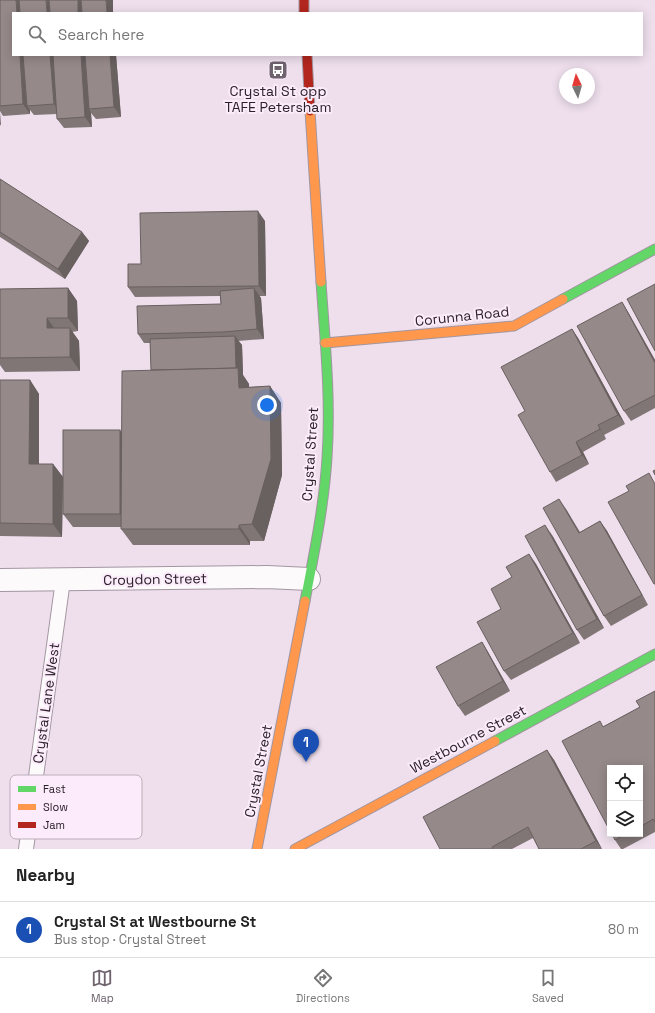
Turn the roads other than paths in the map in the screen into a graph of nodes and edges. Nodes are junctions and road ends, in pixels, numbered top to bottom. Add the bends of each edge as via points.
1 (304, 0) edge
2 (304, 12) edge
3 (307, 56) edge
4 (655, 249) edge
5 (325, 343) junction
6 (309, 579) junction
7 (0, 580) edge
8 (63, 580) junction
9 (655, 654) edge
10 (36, 775) edge
11 (27, 839) edge
12 (26, 849) edge
13 (257, 849) edge
14 (295, 849) edge

1 - 2 main road
3 - 5 main road, Crystal Street
4 - 5 main road, Corunna Road via 514,326
5 - 6 main road, Crystal Street via 328,391 327,458
6 - 8 street, Croydon Street via 268,577
6 - 13 main road, Crystal Street
7 - 8 street, Croydon Street
8 - 10 lane, Crystal Lane West
9 - 14 main road, Westbourne Street
11 - 12 lane, Crystal Lane West

